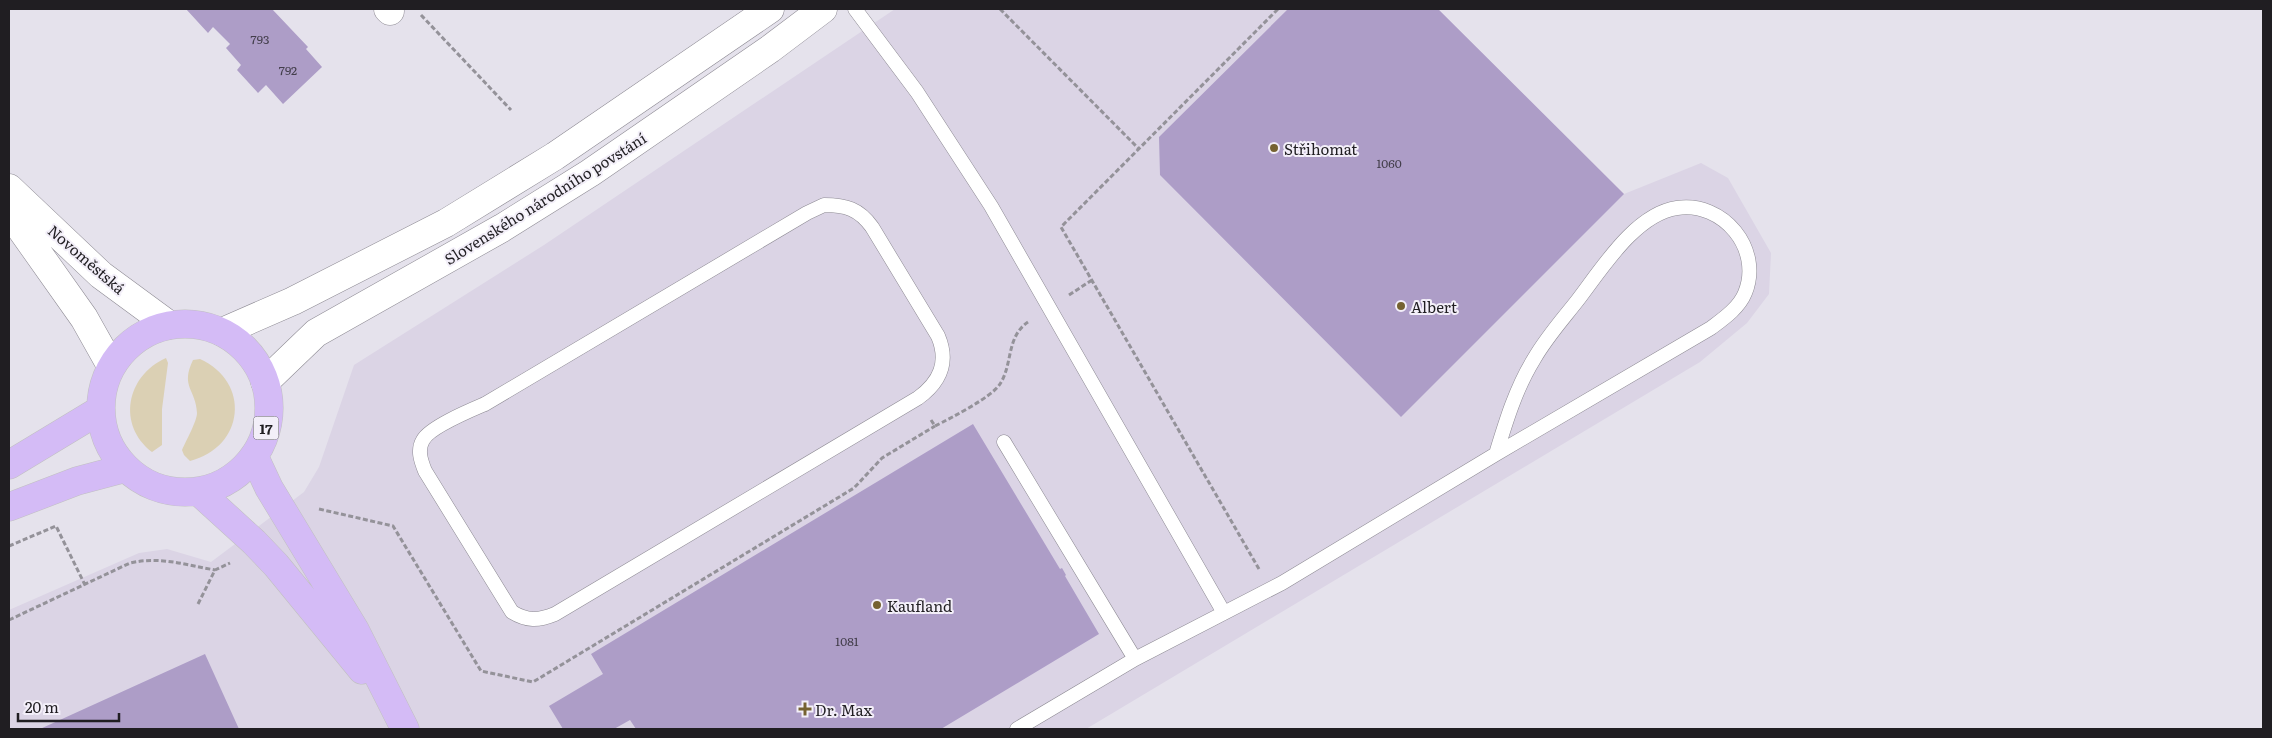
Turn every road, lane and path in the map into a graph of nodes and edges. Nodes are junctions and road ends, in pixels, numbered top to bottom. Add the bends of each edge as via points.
1 (770, 9) edge
2 (823, 9) edge
3 (855, 9) edge
4 (1000, 9) edge
5 (1278, 9) edge
6 (398, 10) edge
7 (510, 110) dead end
8 (1139, 149) junction
9 (9, 188) edge
10 (9, 212) edge
11 (1092, 280) junction
12 (1050, 308) junction
13 (169, 325) junction
14 (222, 332) junction
15 (111, 366) junction
16 (265, 382) junction
17 (918, 398) junction
18 (100, 410) junction
19 (936, 426) junction
20 (1004, 442) dead end
21 (1496, 454) junction
22 (254, 456) junction
23 (9, 465) edge
24 (126, 468) junction
25 (198, 491) junction
26 (9, 507) edge
27 (286, 518) junction
28 (254, 542) junction
29 (9, 546) edge
30 (216, 570) junction
31 (85, 584) junction
32 (1270, 589) junction
33 (198, 604) dead end
34 (1224, 613) junction
35 (9, 620) edge
36 (1135, 659) junction
37 (385, 692) junction
38 (405, 729) edge
39 (1017, 729) edge

1 - 14 main road, Slovenského národního povstání via 556,156 446,224
2 - 16 main road, Slovenského národního povstání via 597,169 502,228 316,333
3 - 12 lane via 906,76 973,176
4 - 8 path
5 - 8 path
6 - 7 path
8 - 11 path via 1061,227
9 - 13 main road, Novoměstská via 101,275
10 - 15 main road, Novoměstská via 84,318
11 - 12 path
11 - 32 path
12 - 19 path via 1025,324 1014,337 1003,378 994,391
12 - 34 lane
13 - 14 main road, 17 via 196,324
13 - 15 main road, 17 via 146,332 126,347
14 - 16 main road, 17 via 241,344 255,361
15 - 18 main road, 17 via 103,387
16 - 22 main road, 17 via 268,422
17 - 17 lane via 543,619 520,617 504,602 425,471 420,452 428,435 466,411 485,404 824,205 855,209 865,217 938,336 943,347 941,371 929,390
17 - 19 path
18 - 23 main road
18 - 24 main road, 17 via 104,432
19 - 27 path via 882,458 854,488 533,682 481,671 393,526 304,506
20 - 36 lane
21 - 21 lane via 1711,328 1736,308 1745,295 1748,262 1744,246 1722,217 1709,210 1676,208 1648,220 1621,245 1534,359 1512,404
21 - 32 lane
22 - 25 main road, 17 via 239,472 220,484
22 - 27 main road
24 - 25 main road, 17 via 147,483 172,491
24 - 26 main road via 77,481
25 - 28 main road
27 - 37 main road via 355,630
28 - 30 path via 236,559
28 - 37 main road via 358,665
29 - 31 path via 56,526
30 - 31 path via 159,559 145,560 130,563
30 - 33 path
31 - 35 path
32 - 34 lane
34 - 36 lane
36 - 39 lane
37 - 38 main road

